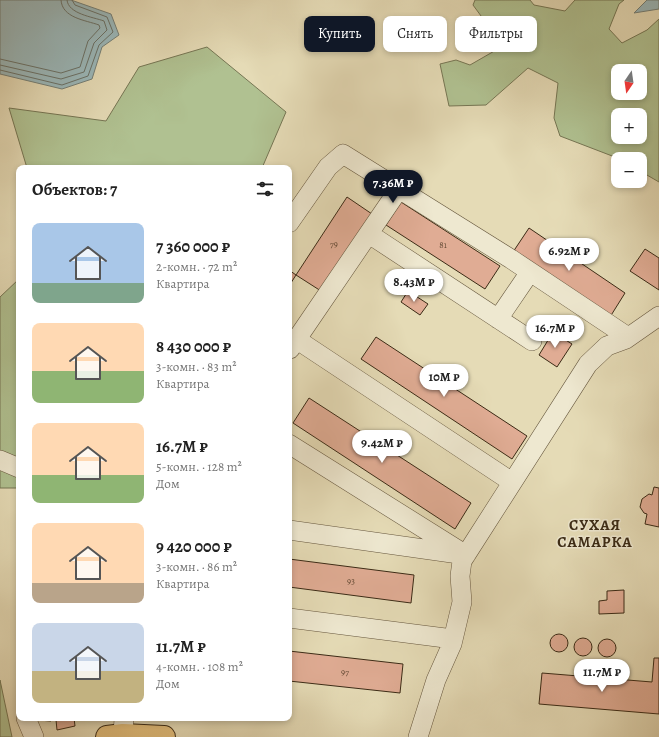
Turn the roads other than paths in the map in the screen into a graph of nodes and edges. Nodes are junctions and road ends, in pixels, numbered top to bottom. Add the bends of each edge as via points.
1 (399, 190) junction
2 (292, 219) edge
3 (368, 234) junction
4 (530, 272) junction
5 (659, 316) edge
6 (498, 319) junction
7 (628, 337) junction
8 (532, 341) dead end
9 (293, 344) edge
10 (292, 446) edge
11 (0, 460) edge
12 (16, 467) edge
13 (512, 482) junction
14 (292, 530) edge
15 (466, 555) junction
16 (292, 618) edge
17 (453, 639) junction
18 (27, 721) edge
19 (118, 730) edge
20 (34, 737) edge
21 (164, 737) edge
22 (418, 737) edge

1 - 2 street via 343,154 328,167
1 - 3 street
1 - 4 street
3 - 6 street
3 - 9 street
4 - 6 street
4 - 7 street
5 - 7 street
6 - 8 street
7 - 13 street via 607,346 588,364
9 - 13 street
10 - 15 street
11 - 12 street
13 - 15 street
14 - 15 street
15 - 17 street via 462,561 460,576 462,602
16 - 17 street
17 - 22 street via 436,680
18 - 20 street
19 - 21 main road

